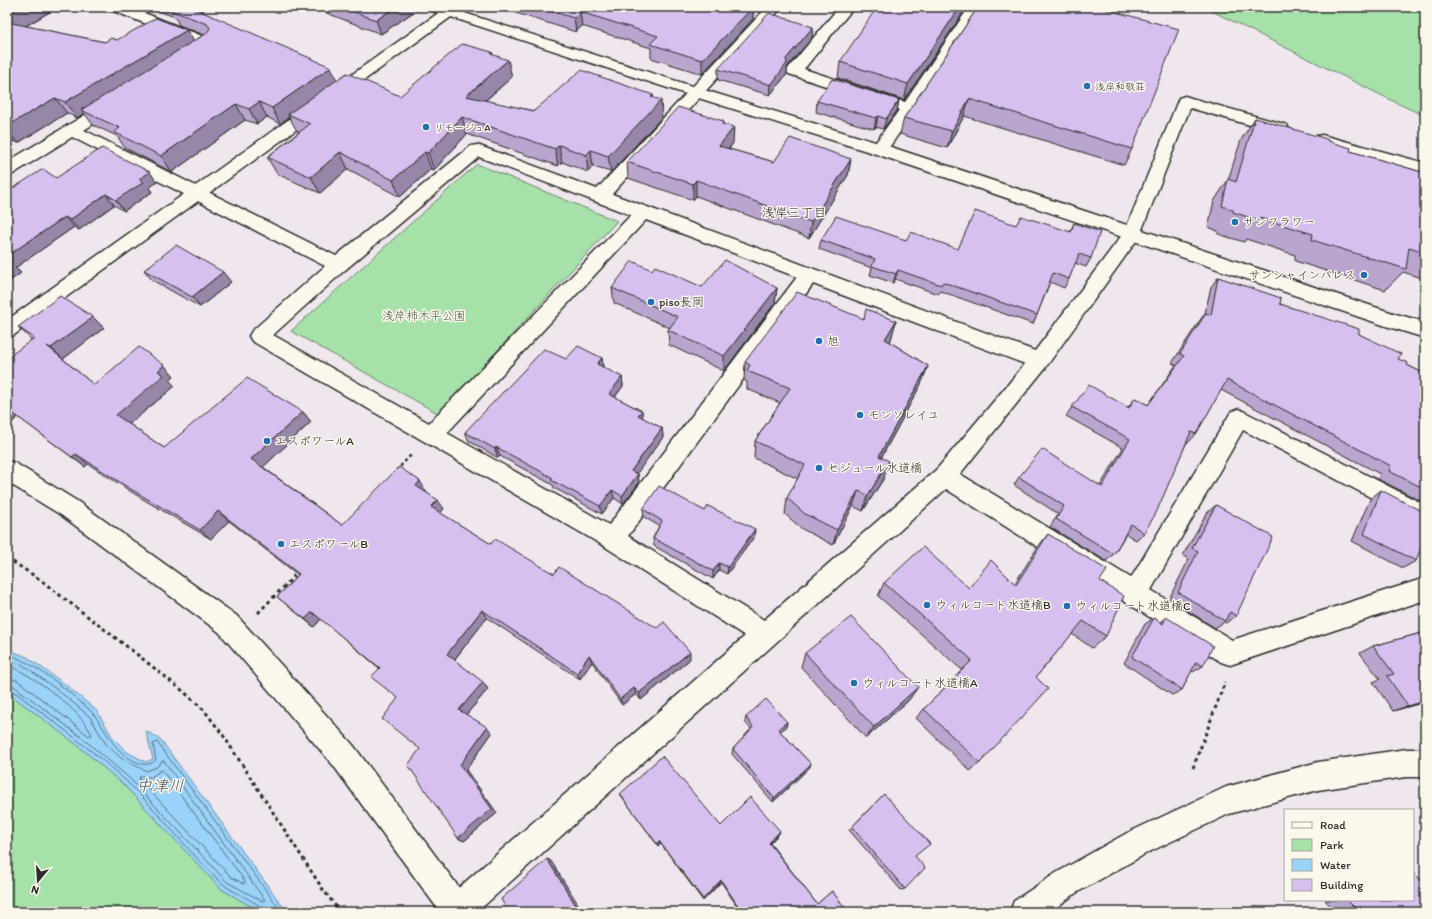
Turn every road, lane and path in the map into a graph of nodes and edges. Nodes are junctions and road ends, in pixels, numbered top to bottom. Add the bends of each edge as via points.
1 (116, 7) edge
2 (775, 7) edge
3 (847, 7) edge
4 (976, 7) edge
5 (447, 9) edge
6 (197, 52) edge
7 (695, 92) junction
8 (125, 97) edge
9 (909, 108) junction
10 (72, 130) junction
11 (879, 149) junction
12 (1425, 169) edge
13 (7, 170) edge
14 (197, 193) junction
15 (600, 196) junction
16 (643, 213) junction
17 (1133, 233) junction
18 (338, 265) junction
19 (810, 274) junction
20 (7, 330) edge
21 (1425, 330) edge
22 (1039, 361) junction
23 (432, 434) junction
24 (7, 470) edge
25 (945, 476) junction
26 (388, 479) edge
27 (1425, 516) edge
28 (612, 539) junction
29 (7, 558) edge
30 (302, 569) edge
31 (1425, 589) edge
32 (1136, 594) junction
33 (258, 614) dead end
34 (765, 635) junction
35 (1236, 651) junction
36 (1425, 763) edge
37 (1193, 768) dead end
38 (457, 911) edge
39 (340, 912) edge
40 (1025, 912) edge

1 - 6 street via 210,44
2 - 7 street
3 - 9 street via 794,71
4 - 9 street
5 - 7 street
5 - 14 street
7 - 11 street
7 - 15 street
8 - 10 street
9 - 11 street
10 - 13 street
10 - 14 street
11 - 17 street
12 - 17 street via 1185,101
14 - 18 street
14 - 20 street
15 - 16 street
15 - 18 street via 477,150
16 - 19 street
16 - 23 street
17 - 21 street
17 - 22 street
18 - 23 street via 259,336
19 - 22 street
19 - 28 street
22 - 25 street
23 - 26 path
23 - 28 street
24 - 38 street via 69,508 228,624 343,754
25 - 32 street
25 - 34 street
27 - 32 street via 1239,418
28 - 34 street
29 - 39 path via 134,652 204,710
30 - 33 path
31 - 35 street
32 - 35 street via 1230,653
34 - 38 street
35 - 37 path
36 - 40 street via 1406,763 1318,776 1226,801 1137,843 1066,883

